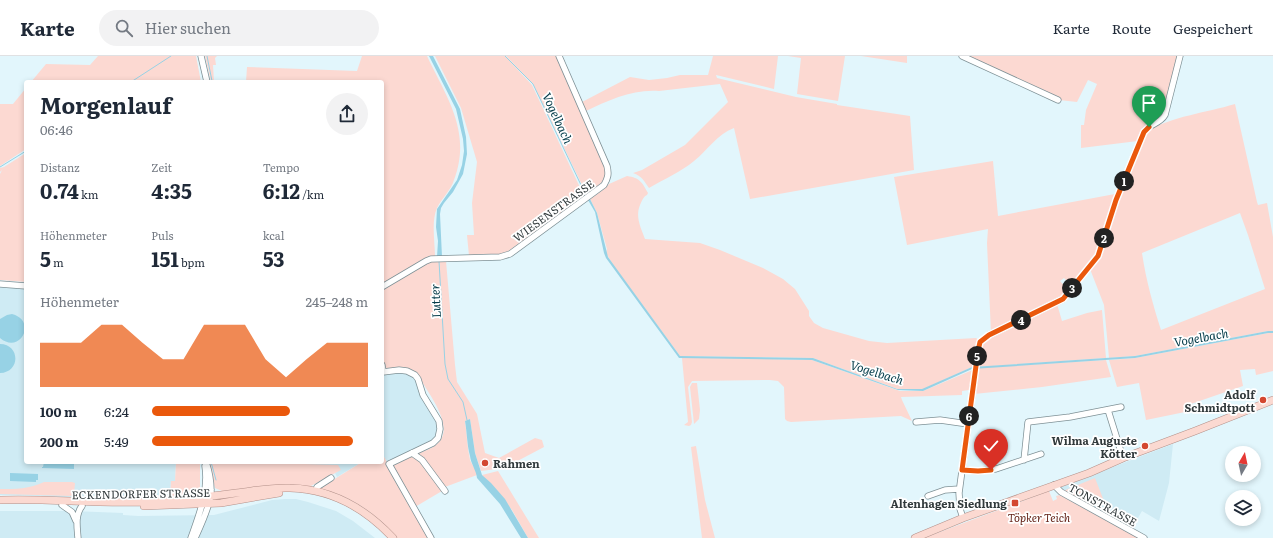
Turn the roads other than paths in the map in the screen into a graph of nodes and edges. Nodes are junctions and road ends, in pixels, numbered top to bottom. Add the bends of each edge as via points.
1 (202, 56) edge
2 (559, 56) edge
3 (962, 56) edge
4 (1180, 56) edge
5 (207, 80) edge
6 (1058, 100) dead end
7 (0, 284) edge
8 (24, 286) edge
9 (384, 286) edge
10 (384, 372) edge
11 (1273, 400) edge
12 (1121, 407) dead end
13 (1108, 410) junction
14 (916, 422) dead end
15 (968, 424) junction
16 (412, 453) junction
17 (1041, 454) dead end
18 (1123, 458) junction
19 (1024, 460) junction
20 (206, 464) edge
21 (962, 470) junction
22 (332, 478) dead end
23 (1054, 485) junction
24 (960, 489) junction
25 (316, 491) junction
26 (445, 491) dead end
27 (928, 496) dead end
28 (0, 500) edge
29 (206, 500) junction
30 (0, 504) edge
31 (62, 505) junction
32 (82, 506) junction
33 (963, 518) junction
34 (77, 525) junction
35 (78, 538) edge
36 (191, 538) edge
37 (195, 538) edge
38 (387, 538) edge
39 (393, 538) edge
40 (431, 538) edge
41 (915, 538) edge
42 (1144, 538) edge

1 - 5 street
2 - 9 street, WIESENSTRASSE via 607,166 609,172 604,185 510,254 500,257 431,259
3 - 6 street
4 - 15 street via 1165,115 1144,132 1116,200 1098,256 1063,299 980,342
7 - 8 street
10 - 16 street via 407,371 415,376 439,423 437,440
11 - 18 main road
12 - 13 street
13 - 18 street
13 - 19 street via 1028,422
14 - 15 street via 940,420
15 - 21 street
16 - 26 street via 422,460
16 - 40 street via 389,464
17 - 19 street
18 - 23 main road
19 - 21 street via 991,470
20 - 29 street via 212,491
21 - 24 street
22 - 25 street via 317,487
23 - 33 main road
23 - 42 street, TONSTRASSE via 1061,492
24 - 27 street via 945,490
24 - 33 street via 959,501
25 - 29 main road, ECKENDORFER STRASSE via 278,488
25 - 39 main road, ECKENDORFER STRASSE via 362,510
28 - 29 main road, ECKENDORFER STRASSE
29 - 32 main road, ECKENDORFER STRASSE via 142,506
29 - 36 street
29 - 37 street via 203,520
29 - 38 main road, ECKENDORFER STRASSE via 251,498 287,492 307,494 350,508 378,528
30 - 31 main road, ECKENDORFER STRASSE
31 - 32 main road, ECKENDORFER STRASSE
31 - 34 street via 72,512
32 - 34 street via 77,513
33 - 41 main road
34 - 35 street

